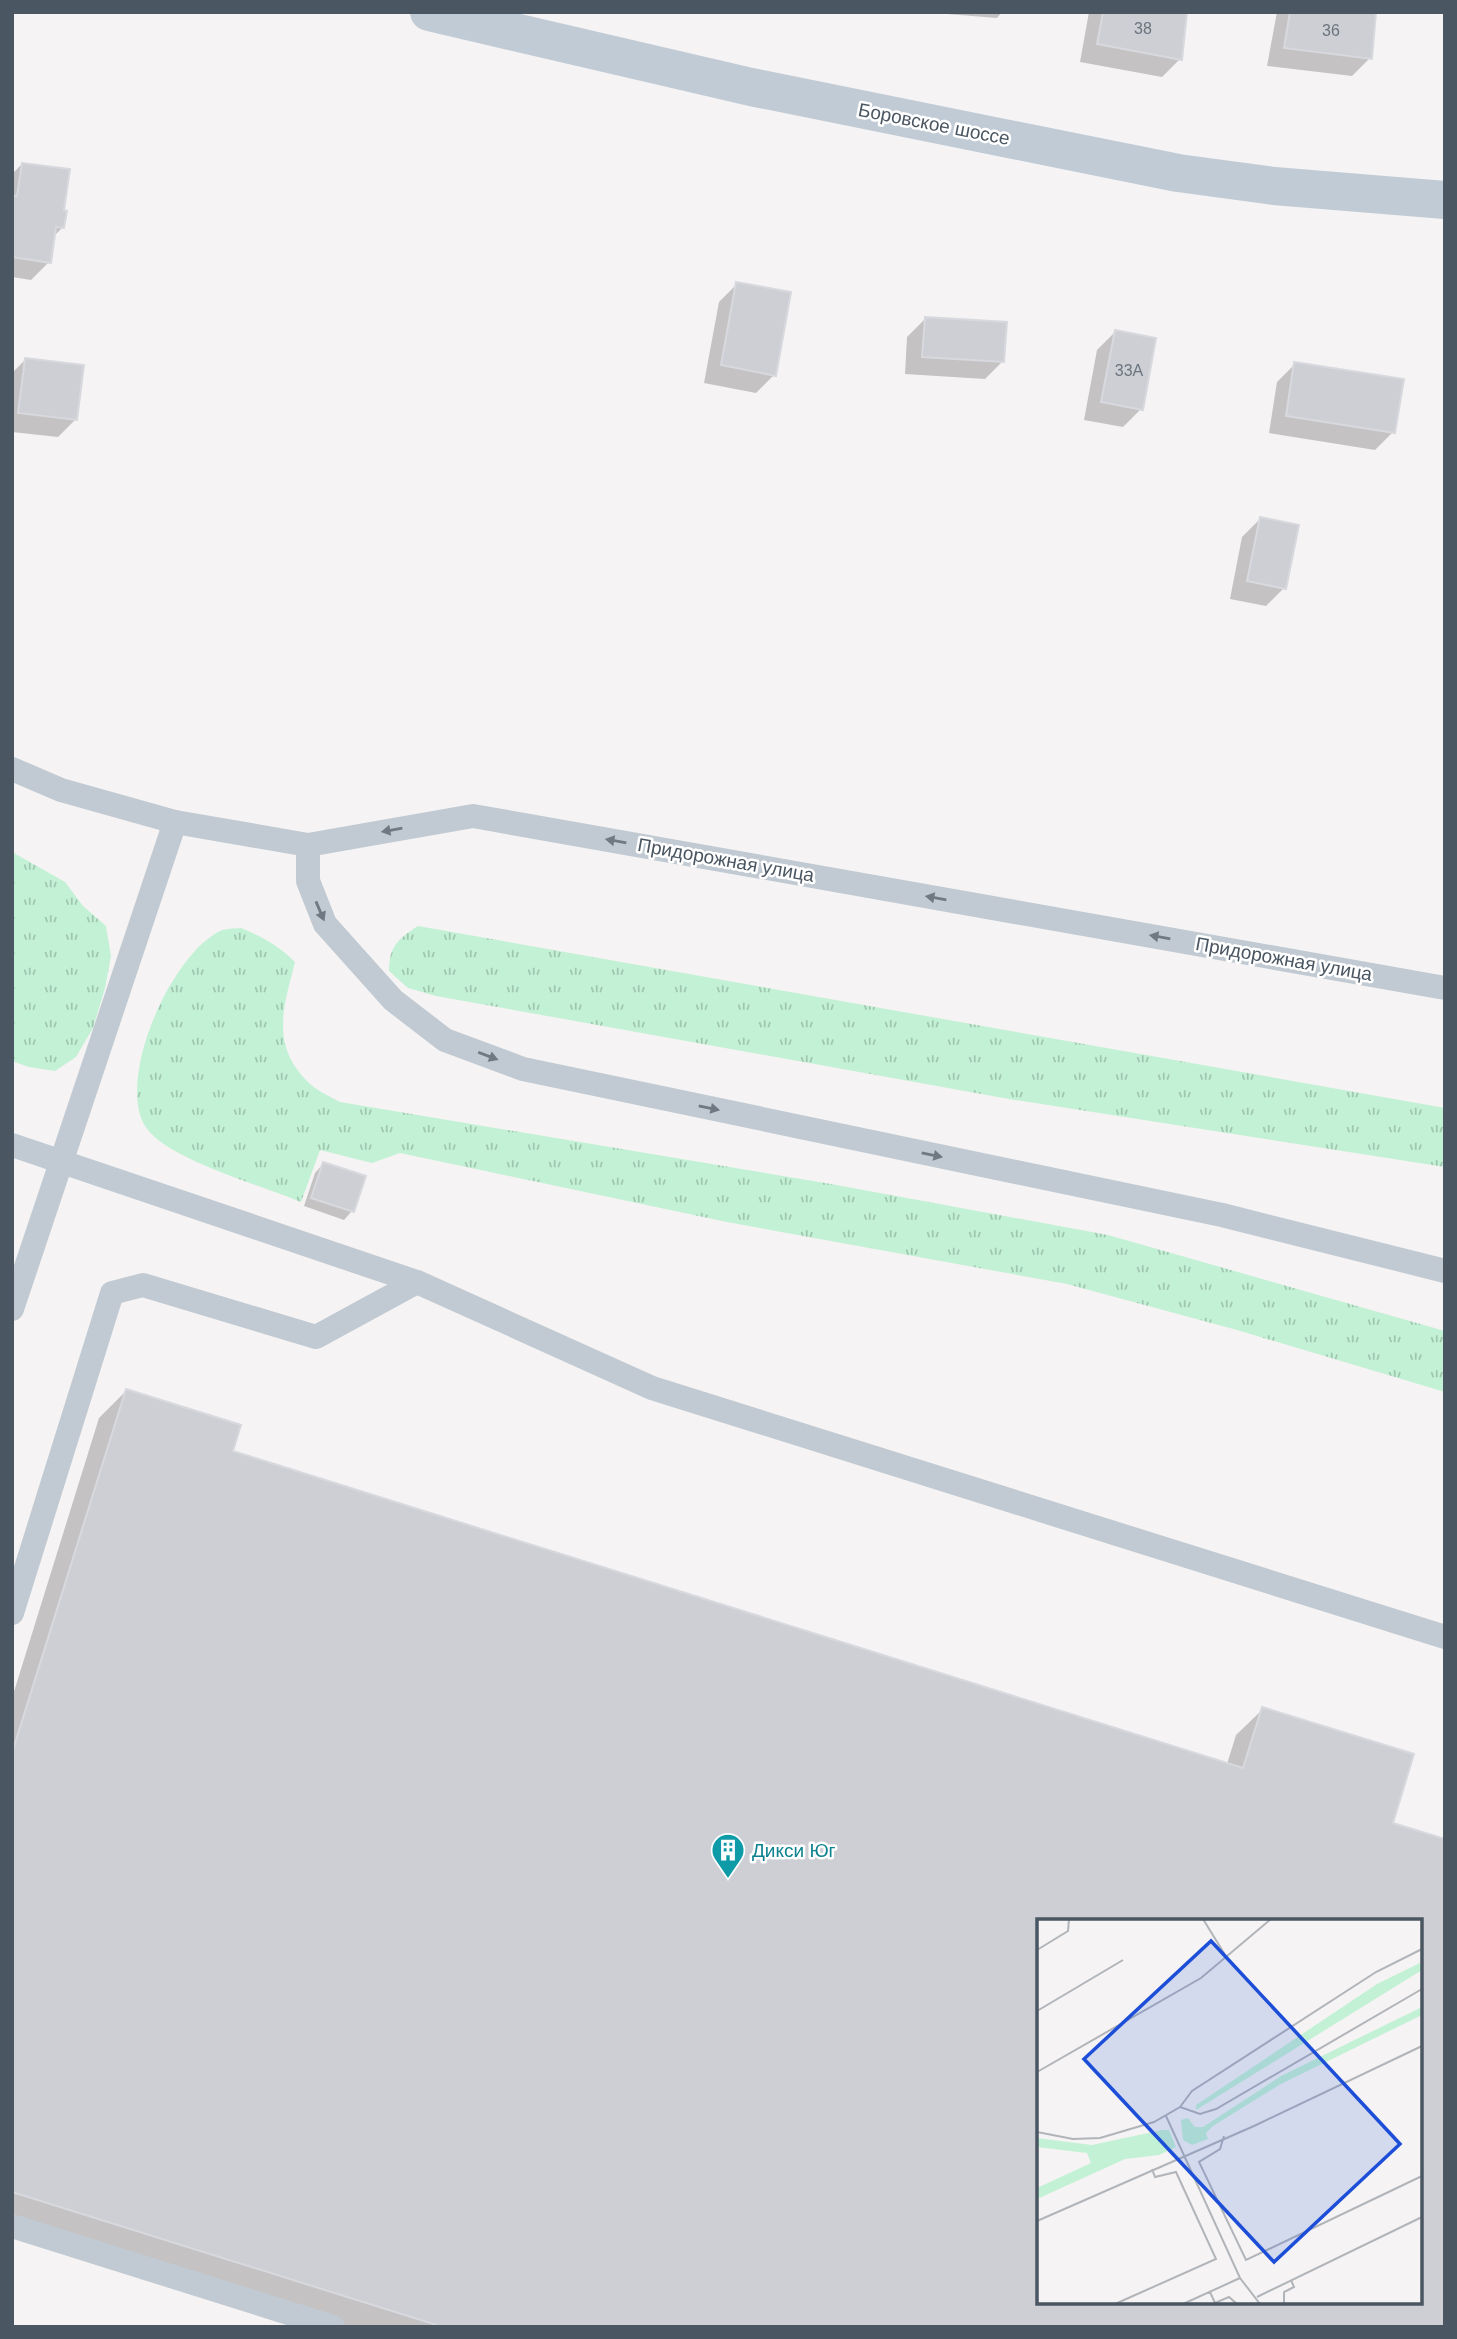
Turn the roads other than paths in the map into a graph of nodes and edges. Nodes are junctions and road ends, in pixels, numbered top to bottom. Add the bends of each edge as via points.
1 (429, 12) edge
2 (1445, 200) edge
3 (12, 769) edge
4 (175, 822) junction
5 (308, 845) junction
6 (1445, 988) edge
7 (12, 1145) edge
8 (62, 1161) junction
9 (1445, 1271) edge
10 (416, 1282) junction
11 (12, 1309) edge
12 (12, 1613) edge
13 (1445, 1637) edge
14 (12, 2226) edge
15 (333, 2327) edge

1 - 2 main road, Боровское шоссе via 751,87 1178,173
3 - 4 lane, Придорожная улица via 61,790
4 - 5 lane, Придорожная улица
4 - 8 lane
6 -> 5 lane, Придорожная улица via 473,816
5 -> 9 lane via 308,881 325,923 393,1000 445,1040 523,1069 1222,1215
7 - 8 lane
8 - 10 lane
8 - 11 lane
10 - 12 lane via 316,1337 143,1285 112,1293
10 - 13 lane via 652,1388
14 - 15 lane

